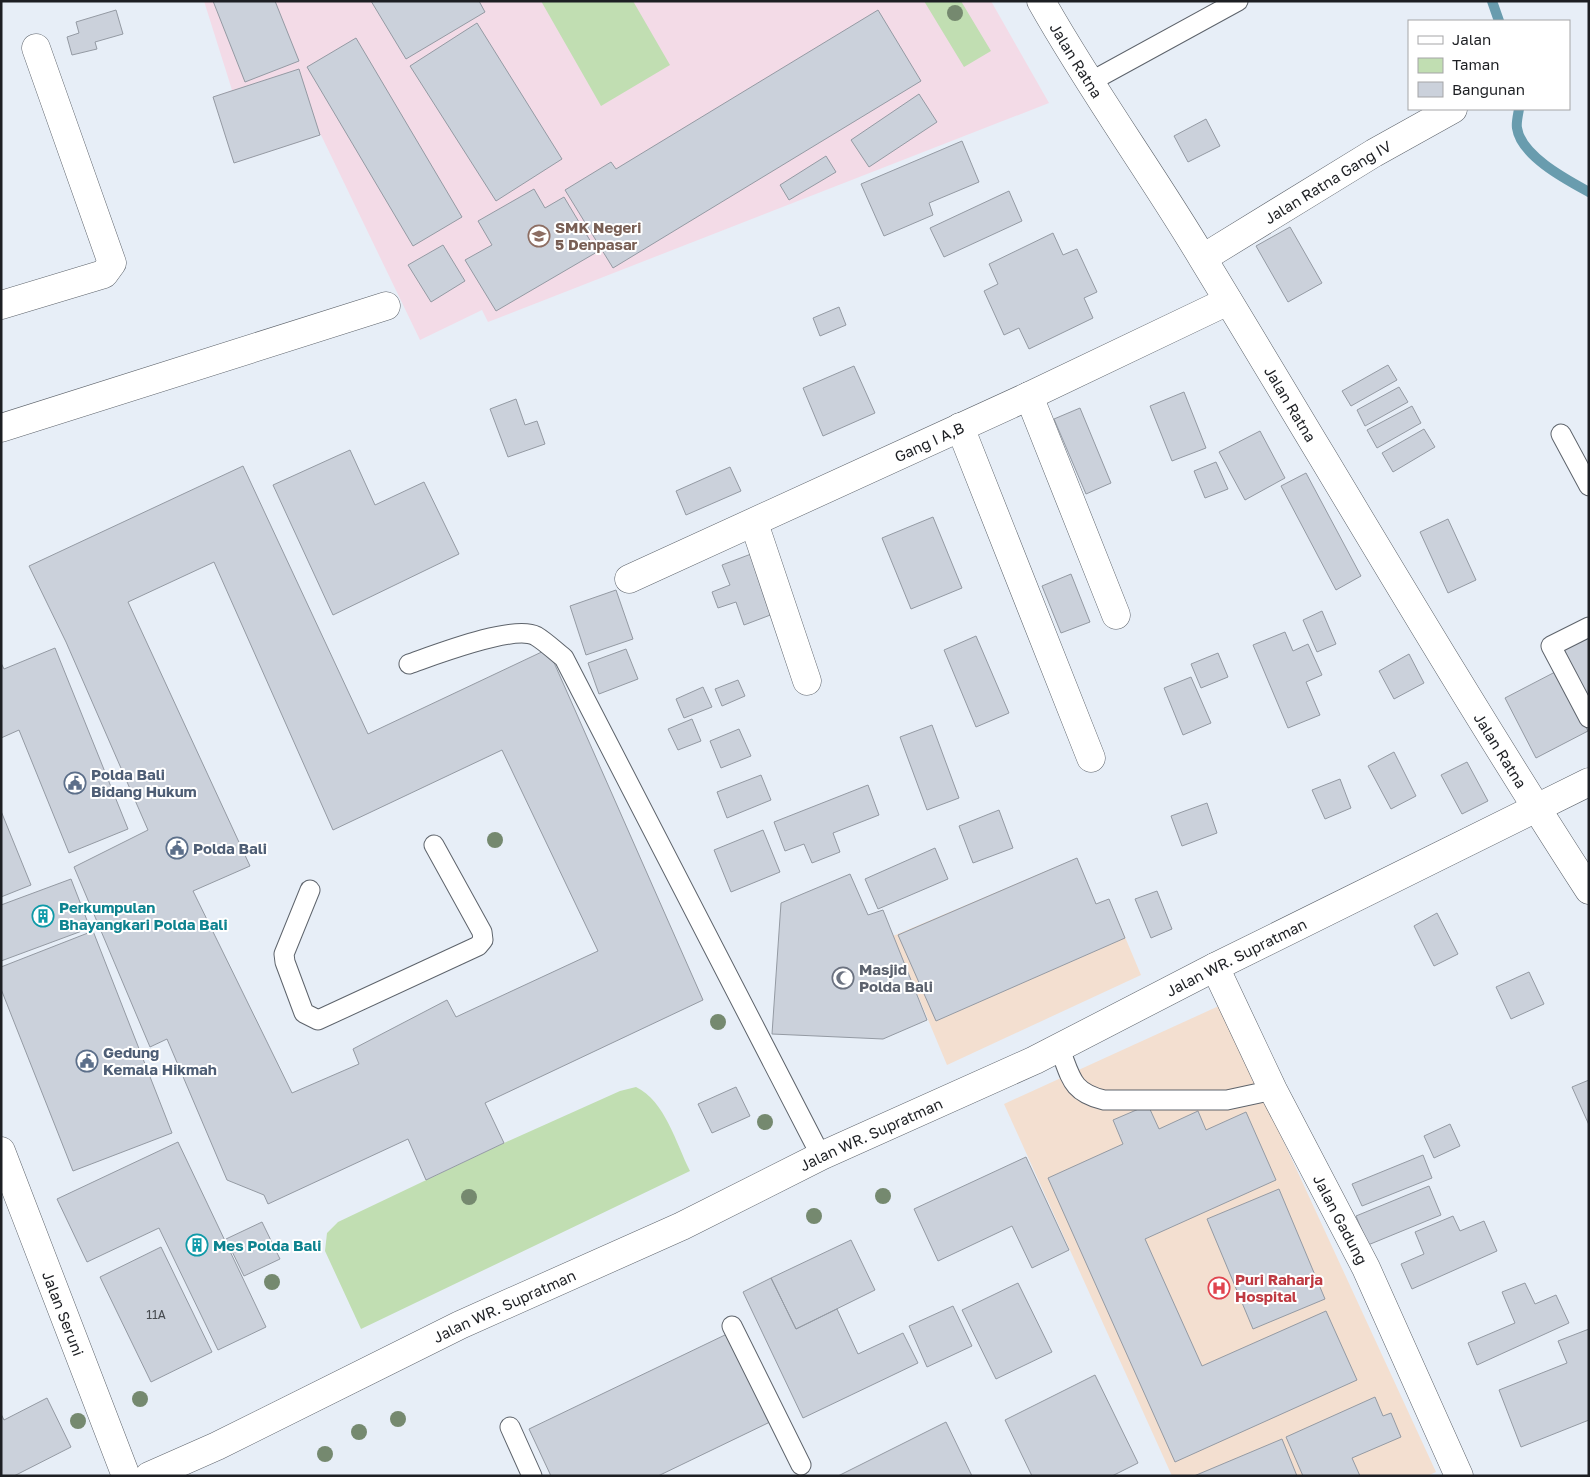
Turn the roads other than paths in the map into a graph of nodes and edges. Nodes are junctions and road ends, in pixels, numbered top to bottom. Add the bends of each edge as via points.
1 (1041, 1) edge
2 (1238, 1) edge
3 (36, 48) dead end
4 (1090, 82) junction
5 (1451, 110) edge
6 (1203, 258) junction
7 (1228, 301) junction
8 (1, 304) edge
9 (386, 306) dead end
10 (1029, 396) junction
11 (960, 427) junction
12 (1, 428) edge
13 (1561, 434) dead end
14 (1589, 486) edge
15 (754, 523) junction
16 (629, 579) dead end
17 (1116, 615) dead end
18 (1589, 627) edge
19 (409, 664) dead end
20 (806, 681) dead end
21 (1589, 718) edge
22 (1091, 758) dead end
23 (1589, 782) edge
24 (1537, 809) junction
25 (434, 845) dead end
26 (310, 890) dead end
27 (1589, 890) edge
28 (1214, 967) junction
29 (1059, 1047) junction
30 (1273, 1090) junction
31 (1, 1151) edge
32 (821, 1156) junction
33 (732, 1326) dead end
34 (510, 1427) dead end
35 (217, 1446) junction
36 (801, 1465) dead end
37 (1453, 1474) edge
38 (126, 1476) edge
39 (149, 1476) edge
40 (183, 1476) edge
41 (532, 1476) edge

1 - 4 street, Jalan Ratna
2 - 4 lane
3 - 8 street via 112,263 104,274
4 - 6 street, Jalan Ratna
5 - 6 street, Jalan Ratna Gang IV via 1374,153
6 - 7 street, Jalan Ratna
7 - 10 street, Gang I A,B
7 - 24 street, Jalan Ratna
9 - 12 street
10 - 11 street, Gang I A,B
10 - 17 street
11 - 15 street, Gang I A,B
11 - 22 street
13 - 14 lane
15 - 16 street, Gang I A,B
15 - 20 street
18 - 21 lane via 1551,646
19 - 32 lane via 479,641 512,634 535,635 564,658
23 - 24 street, Jalan WR. Supratman
24 - 27 street, Jalan Ratna
24 - 28 street, Jalan WR. Supratman
25 - 26 lane via 482,932 483,940 478,946 318,1020 304,1013 284,954
28 - 29 street, Jalan WR. Supratman
28 - 30 street, Jalan Gadung
29 - 30 lane via 1076,1088 1088,1096 1104,1100 1227,1100
29 - 32 street, Jalan WR. Supratman
30 - 37 street, Jalan Gadung via 1366,1268
31 - 38 street, Jalan Seruni
32 - 35 street, Jalan WR. Supratman via 682,1226 460,1325
33 - 36 lane
34 - 41 lane
35 - 39 street, Jalan WR. Supratman
35 - 40 street

